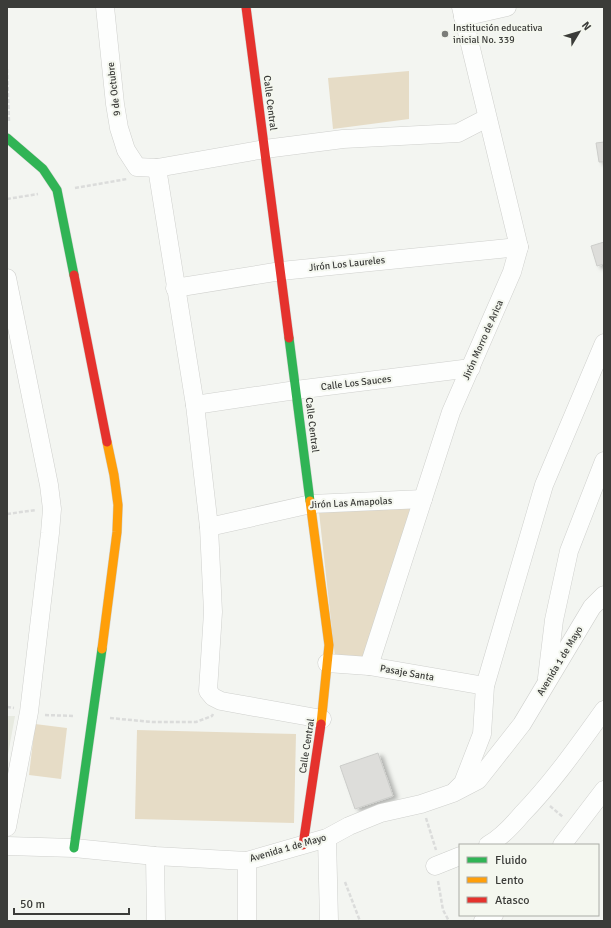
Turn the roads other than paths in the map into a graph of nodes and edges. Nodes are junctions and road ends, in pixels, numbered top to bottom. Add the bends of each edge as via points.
1 (105, 7) edge
2 (246, 7) edge
3 (507, 7) edge
4 (462, 12) edge
5 (487, 118) junction
6 (9, 139) edge
7 (265, 149) junction
8 (157, 172) junction
9 (519, 247) junction
10 (281, 271) junction
11 (7, 278) edge
12 (175, 288) junction
13 (604, 343) edge
14 (471, 368) junction
15 (296, 390) junction
16 (195, 405) junction
17 (604, 461) edge
18 (423, 499) junction
19 (311, 504) junction
20 (209, 527) junction
21 (604, 595) edge
22 (327, 663) junction
23 (369, 666) junction
24 (546, 685) junction
25 (485, 686) junction
26 (604, 710) edge
27 (322, 719) junction
28 (604, 790) edge
29 (453, 793) junction
30 (7, 827) edge
31 (327, 838) junction
32 (490, 844) edge
33 (563, 844) edge
34 (303, 845) junction
35 (7, 846) edge
36 (74, 848) junction
37 (155, 856) junction
38 (459, 856) edge
39 (247, 861) junction
40 (435, 866) dead end
41 (492, 916) edge
42 (156, 921) edge
43 (247, 921) edge
44 (329, 921) edge
45 (483, 921) edge

1 - 8 street, 9 de Octubre via 119,128 126,150 137,167
2 - 7 street, Calle Central
3 - 4 street
4 - 5 street, Jirón Morro de Arica
5 - 7 street via 458,133 343,139
5 - 9 street, Jirón Morro de Arica
6 - 36 street via 43,169 57,190 118,506 117,532
7 - 8 street
7 - 10 street, Calle Central
8 - 12 street
9 - 10 street, Jirón Los Laureles
9 - 14 street, Jirón Morro de Arica via 512,272
10 - 12 street, Jirón Los Laureles
10 - 15 street, Calle Central
11 - 30 street via 52,509 29,712
12 - 16 street
13 - 25 street via 544,486
14 - 15 street, Calle Los Sauces
14 - 18 street, Jirón Morro de Arica via 451,412
15 - 16 street, Calle Los Sauces
15 - 19 street, Calle Central
16 - 20 street
17 - 24 street via 569,551 554,620
18 - 19 street, Jirón Las Amapolas
18 - 23 street, Jirón Morro de Arica
19 - 20 street, Jirón Las Amapolas
19 - 22 street, Calle Central via 329,645
20 - 27 street via 214,612 208,691 221,701
21 - 24 street, Avenida 1 de Mayo via 592,607
22 - 23 street, Pasaje Santa
22 - 27 street, Calle Central
23 - 25 street, Pasaje Santa
24 - 29 street, Avenida 1 de Mayo via 522,724 478,780
25 - 29 street via 482,734 463,783
26 - 32 street via 538,798 503,835
27 - 34 street, Calle Central
28 - 33 street
29 - 31 street, Avenida 1 de Mayo via 421,804 381,813
31 - 34 street, Avenida 1 de Mayo
31 - 44 street
34 - 39 street, Avenida 1 de Mayo
35 - 36 street, Avenida 1 de Mayo
36 - 37 street, Avenida 1 de Mayo
37 - 39 street, Avenida 1 de Mayo
37 - 42 street
38 - 40 street
39 - 43 street
41 - 45 street

